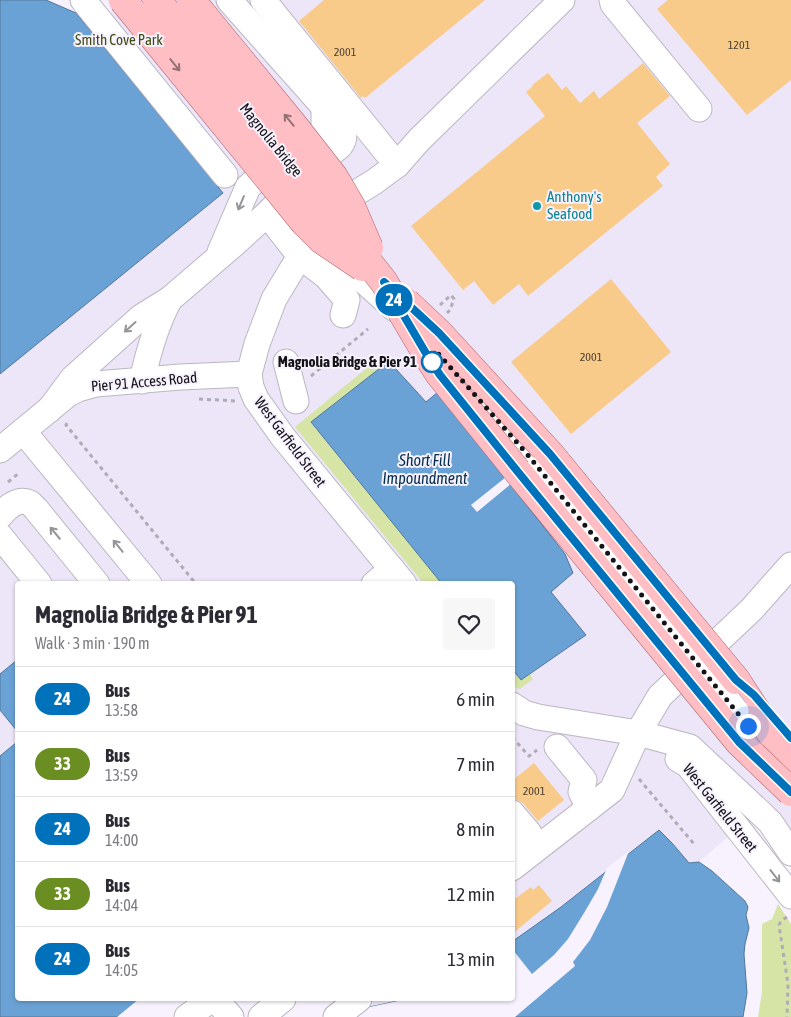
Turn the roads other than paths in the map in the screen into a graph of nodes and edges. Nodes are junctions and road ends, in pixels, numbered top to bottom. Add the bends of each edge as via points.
1 (83, 0) edge
2 (123, 0) edge
3 (157, 0) edge
4 (191, 0) edge
5 (229, 0) edge
6 (264, 0) edge
7 (562, 0) edge
8 (612, 0) edge
9 (324, 107) junction
10 (699, 109) dead end
11 (397, 165) junction
12 (225, 175) dead end
13 (267, 214) junction
14 (300, 256) junction
15 (218, 258) junction
16 (384, 282) junction
17 (170, 299) junction
18 (343, 315) dead end
19 (286, 362) dead end
20 (249, 374) junction
21 (142, 381) junction
22 (300, 391) road end
23 (58, 416) junction
24 (23, 431) junction
25 (0, 450) edge
26 (0, 516) edge
27 (0, 536) edge
28 (791, 565) edge
29 (390, 579) edge
30 (37, 581) edge
31 (95, 581) edge
32 (146, 581) edge
33 (516, 713) edge
34 (748, 726) joint
35 (638, 733) junction
36 (557, 747) dead end
37 (791, 762) edge
38 (791, 792) edge
39 (589, 808) junction
40 (515, 819) edge
41 (527, 842) edge
42 (791, 853) edge
43 (515, 863) edge
44 (789, 906) edge
45 (211, 1001) edge
46 (216, 1001) edge
47 (281, 1001) edge
48 (356, 1001) edge
49 (187, 1017) edge
50 (231, 1017) edge
51 (261, 1017) edge
52 (336, 1017) edge

1 - 12 street
2 -> 16 main road, bridge via 304,222 322,240
3 - 16 main road, Magnolia Bridge, bridge
16 -> 4 main road, bridge via 351,206 334,177
5 - 9 street
6 - 11 street
7 - 11 street
8 - 10 street
9 - 13 street via 340,125 344,142 304,175
9 -> 15 street via 324,130 318,141 248,187
11 - 14 street via 336,205
13 - 14 street
13 - 15 street
14 - 18 street via 326,276 347,300
14 - 20 street via 274,299
14 - 34 street, bridge via 317,252 335,262 366,283 416,328 499,422
15 - 17 street
16 - 37 main road, Magnolia Bridge, bridge via 439,333 550,454 736,680 754,695
16 - 38 main road, Magnolia Bridge, bridge via 440,375 739,742
17 - 21 street via 162,314
17 -> 23 street via 141,317 74,378
19 - 22 street
20 - 21 street, Pier 91 Access Road
20 - 29 street, West Garfield Street via 256,399
21 - 23 street, Pier 91 Access Road via 96,384 68,394
23 - 24 street, Pier 91 Access Road
24 - 25 street, Pier 91 Access Road
32 -> 24 street
31 -> 26 street via 29,503 12,504
27 - 30 street
28 - 35 street via 752,609 660,696
33 - 35 street, West Garfield Street
34 - 37 main road
35 - 39 street via 612,790
35 - 42 street, West Garfield Street via 690,748 770,822
35 -> 44 street, West Garfield Street via 688,765
36 - 39 street via 584,780 581,792
39 - 41 street
40 - 41 street
41 - 43 street
45 - 49 street
46 - 50 street
47 - 51 street
48 - 52 street

